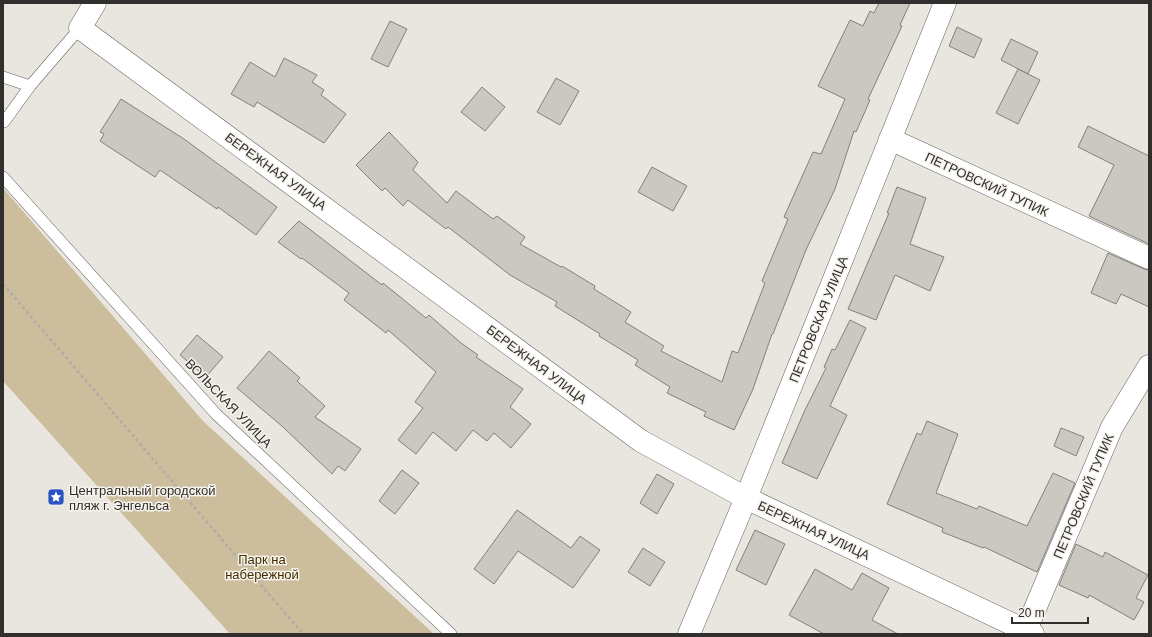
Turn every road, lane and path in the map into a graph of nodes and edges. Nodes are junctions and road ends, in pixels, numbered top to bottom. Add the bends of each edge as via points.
1 (95, 3) edge
2 (945, 3) edge
3 (80, 28) junction
4 (3, 77) edge
5 (30, 86) junction
6 (4, 122) dead end
7 (890, 139) junction
8 (3, 177) edge
9 (1149, 258) edge
10 (3, 284) edge
11 (1149, 366) edge
12 (746, 498) junction
13 (1030, 632) edge
14 (303, 634) edge
15 (451, 634) edge
16 (689, 634) edge

1 - 3 street
2 - 7 street, ПЕТРОВСКАЯ УЛИЦА
3 - 5 lane
3 - 12 street, БЕРЕЖНАЯ УЛИЦА via 641,441
4 - 5 lane
5 - 6 lane
7 - 9 street, ПЕТРОВСКИЙ ТУПИК
7 - 12 street, ПЕТРОВСКАЯ УЛИЦА
8 - 15 lane, ВОЛЬСКАЯ УЛИЦА via 216,414
10 - 14 path
11 - 13 street, ПЕТРОВСКИЙ ТУПИК via 1112,427
12 - 13 street, БЕРЕЖНАЯ УЛИЦА
12 - 16 street, ПЕТРОВСКАЯ УЛИЦА

